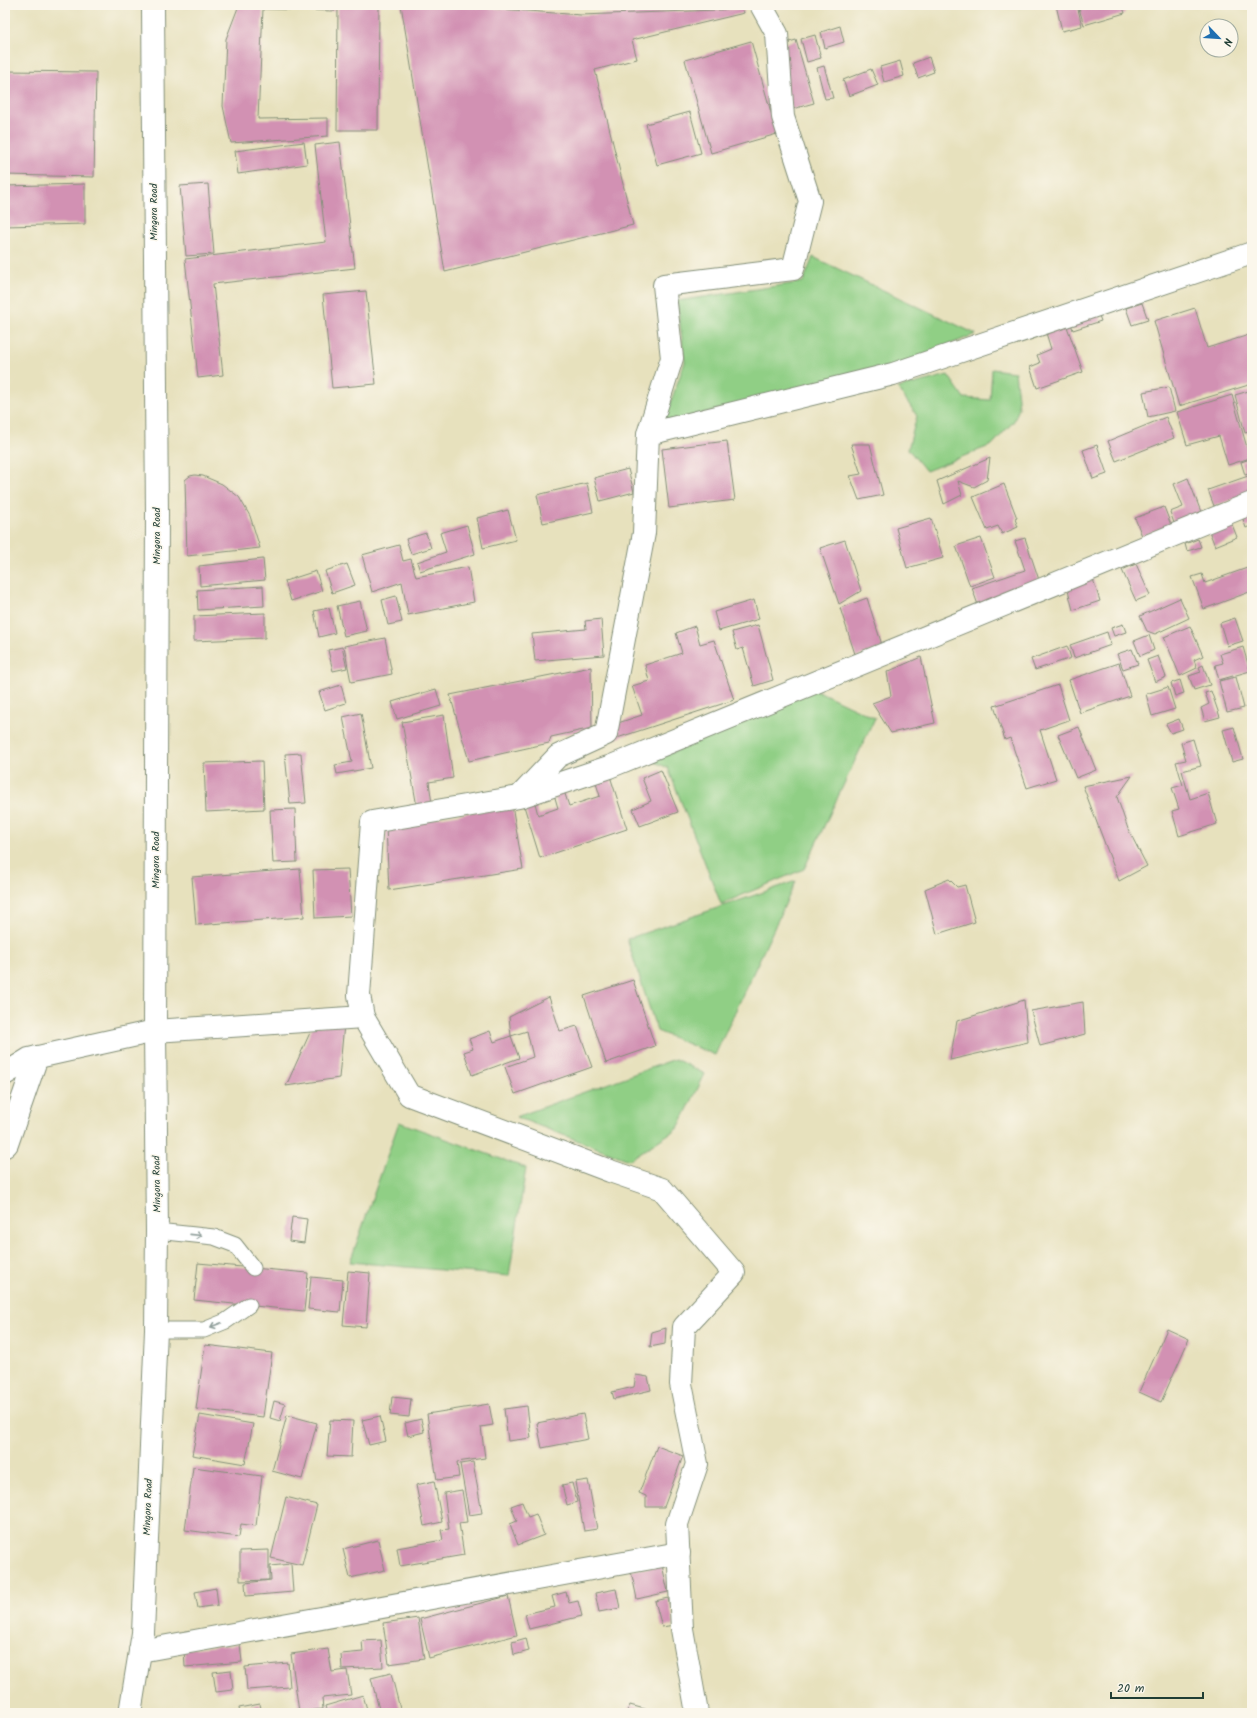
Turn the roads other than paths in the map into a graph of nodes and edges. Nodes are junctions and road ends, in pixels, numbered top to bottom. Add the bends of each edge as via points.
1 (153, 5) edge
2 (761, 5) edge
3 (1252, 253) edge
4 (648, 434) junction
5 (1252, 503) edge
6 (519, 797) junction
7 (363, 1017) junction
8 (155, 1031) junction
9 (37, 1058) junction
10 (5, 1074) edge
11 (5, 1146) edge
12 (157, 1231) junction
13 (253, 1268) dead end
14 (249, 1305) dead end
15 (156, 1330) junction
16 (679, 1553) junction
17 (140, 1651) junction
18 (130, 1713) edge
19 (697, 1713) edge

1 - 8 street, Mingora Road via 157,506
2 - 4 street via 777,34 783,116 810,201 793,269 664,285 672,358
3 - 4 street via 893,374
4 - 6 street via 644,534 606,734 558,756
5 - 6 street via 610,767
6 - 7 street via 372,822 359,995
7 - 8 street
7 - 16 street via 409,1095 662,1189 734,1273 684,1327 681,1384 697,1464 677,1524
8 - 9 street
8 - 12 street, Mingora Road
9 - 10 street via 29,1059
9 - 11 street
12 -> 13 lane via 214,1237 235,1245
12 - 15 street, Mingora Road
14 -> 15 lane via 226,1321 204,1330
15 - 17 street, Mingora Road via 143,1633
16 - 17 street
16 - 19 street via 682,1629
17 - 18 street, Mingora Road

